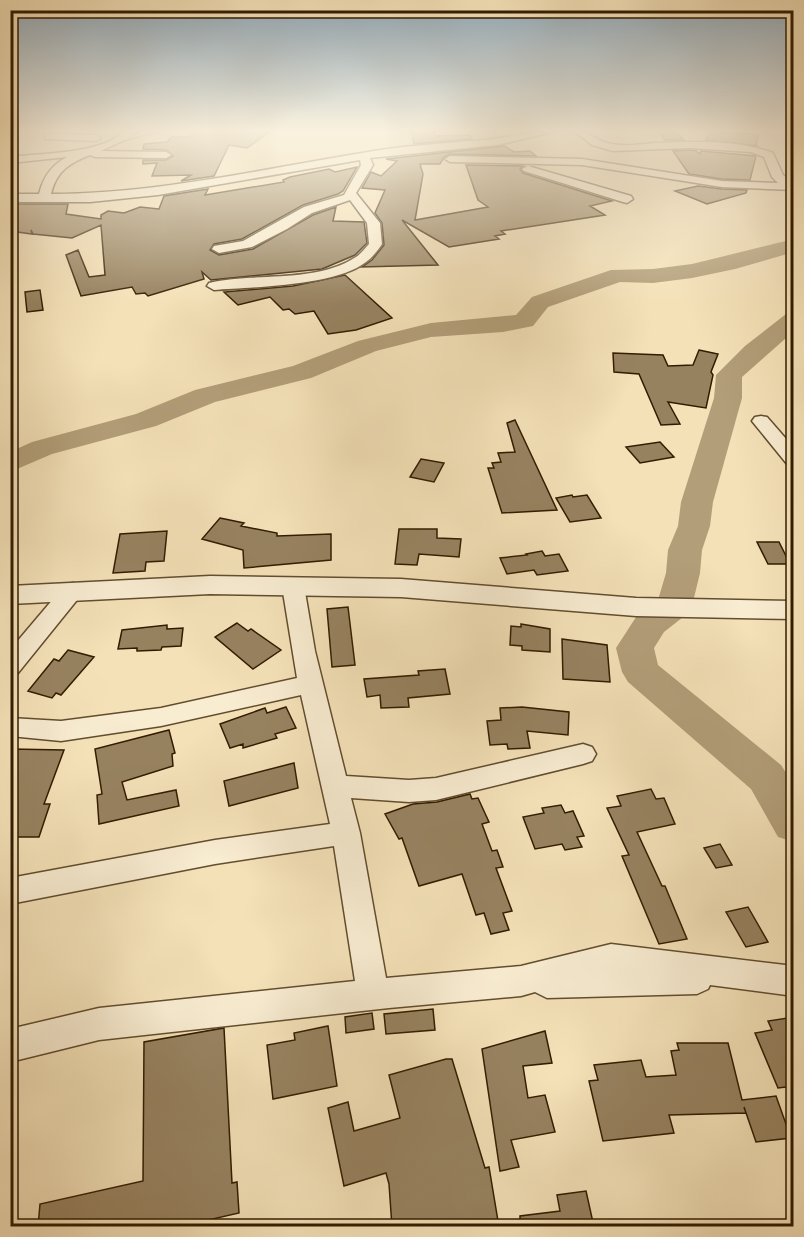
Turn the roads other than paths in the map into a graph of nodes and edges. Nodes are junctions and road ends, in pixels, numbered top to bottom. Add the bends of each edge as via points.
1 (45, 189) edge
2 (171, 189) edge
3 (354, 189) edge
4 (592, 189) edge
5 (351, 194) junction
6 (44, 197) junction
7 (10, 198) edge
8 (627, 199) dead end
9 (219, 249) dead end
10 (214, 286) dead end
11 (761, 421) dead end
12 (794, 460) edge
13 (293, 586) junction
14 (73, 590) junction
15 (10, 595) edge
16 (794, 610) edge
17 (10, 667) edge
18 (312, 684) junction
19 (10, 727) edge
20 (583, 754) dead end
21 (334, 786) junction
22 (346, 833) junction
23 (10, 891) edge
24 (794, 982) edge
25 (373, 993) junction
26 (10, 1046) edge

1 - 6 street
2 - 6 street via 90,198
3 - 5 street
4 - 8 street
5 - 9 street via 308,210 247,244
5 - 10 street via 373,217 376,243 367,258 325,274
6 - 7 street
11 - 12 street
13 - 14 street
13 - 16 street via 401,588 636,607
13 - 18 street
14 - 15 street
14 - 17 street
18 - 19 street via 161,717 61,731
18 - 21 street
20 - 21 street via 436,789
21 - 22 street
22 - 23 street via 215,852
22 - 25 street
24 - 25 street via 686,979
25 - 26 street via 99,1024

